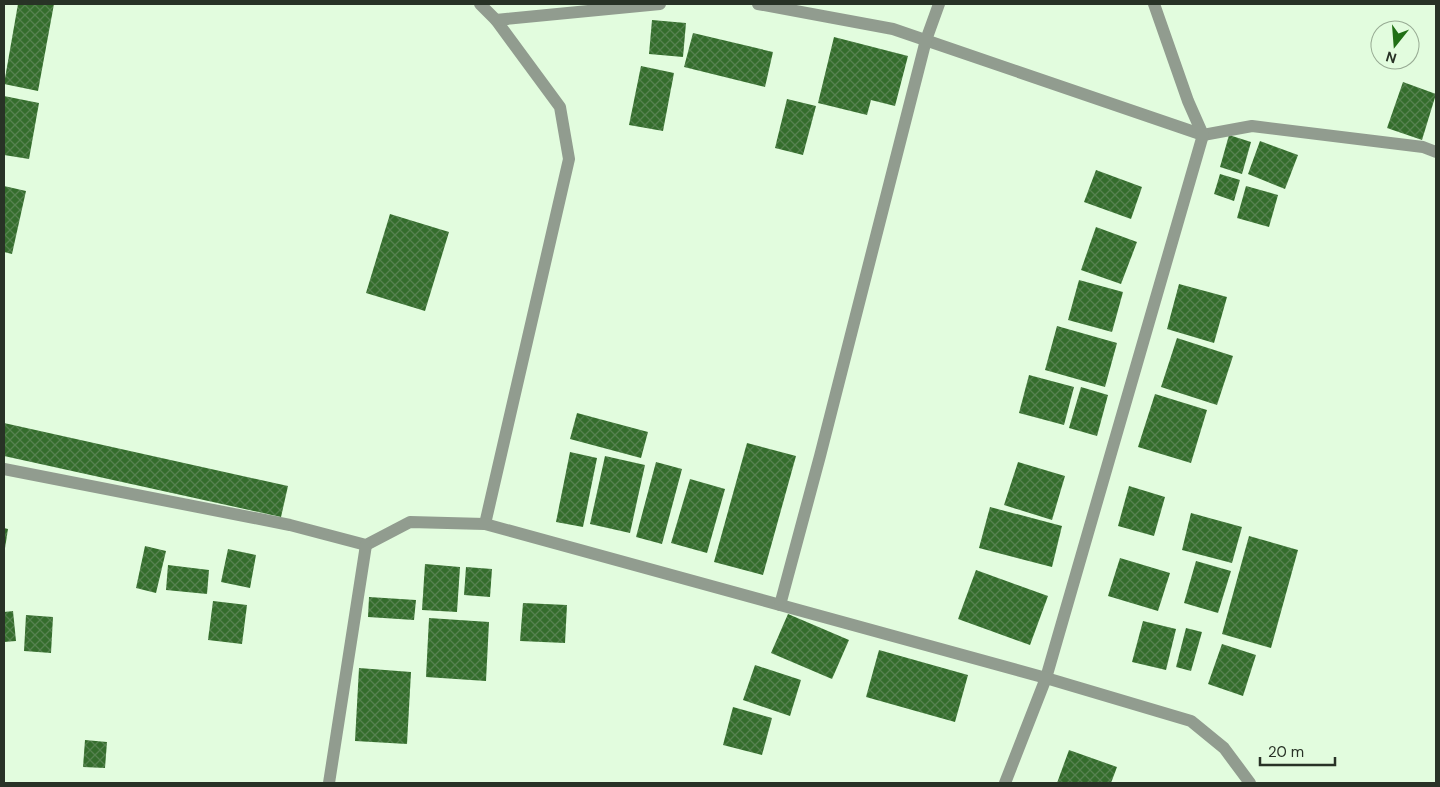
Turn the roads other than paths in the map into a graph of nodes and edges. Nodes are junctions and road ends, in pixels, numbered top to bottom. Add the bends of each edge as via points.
1 (480, 4) edge
2 (660, 4) edge
3 (758, 4) edge
4 (939, 4) edge
5 (1154, 4) edge
6 (496, 20) junction
7 (926, 40) junction
8 (1203, 135) junction
9 (1436, 152) edge
10 (4, 469) edge
11 (485, 524) junction
12 (366, 545) junction
13 (780, 605) junction
14 (1046, 678) junction
15 (329, 783) edge
16 (1005, 783) edge
17 (1250, 783) edge

1 - 6 street
2 - 6 street
3 - 7 street via 893,29
4 - 7 street
5 - 8 street
6 - 11 street via 560,108 569,159
7 - 8 street
7 - 13 street
8 - 9 street via 1252,126 1423,146
8 - 14 street
10 - 12 street via 290,525
11 - 12 street via 410,522
11 - 13 street
12 - 15 street
13 - 14 street
14 - 16 street
14 - 17 street via 1191,721 1224,748

